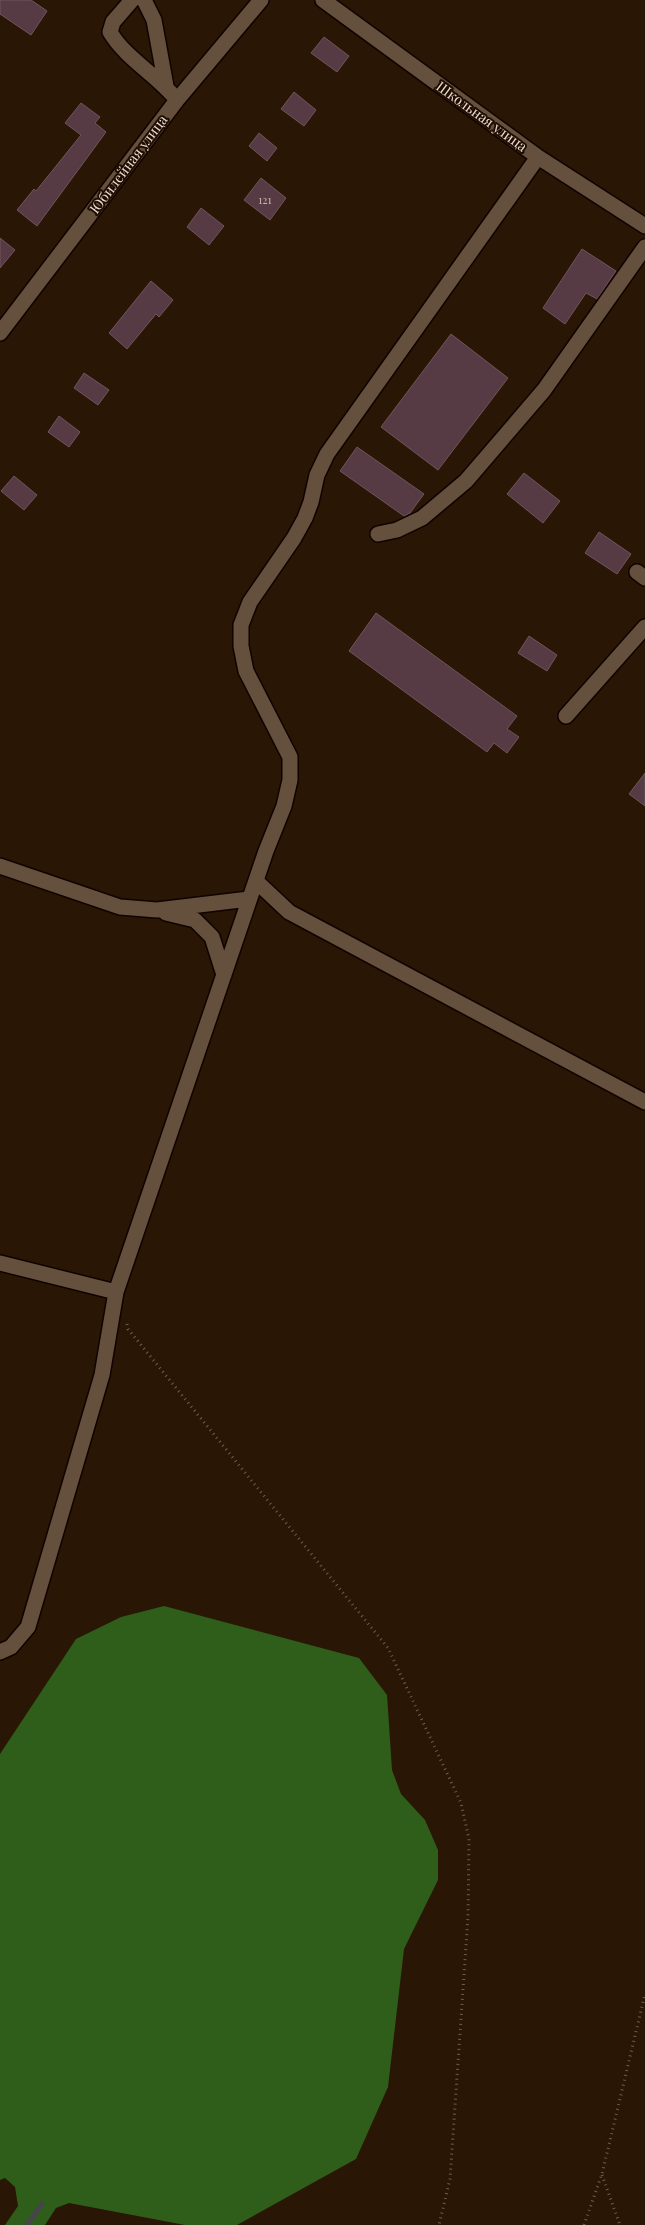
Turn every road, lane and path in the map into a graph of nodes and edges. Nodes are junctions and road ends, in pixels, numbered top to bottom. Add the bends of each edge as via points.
1 (132, 0) edge
2 (144, 0) edge
3 (261, 0) edge
4 (323, 0) edge
5 (166, 86) junction
6 (177, 100) junction
7 (538, 157) junction
8 (644, 223) edge
9 (645, 247) edge
10 (0, 333) edge
11 (378, 534) dead end
12 (645, 627) edge
13 (566, 716) dead end
14 (0, 866) edge
15 (256, 881) junction
16 (249, 900) junction
17 (158, 910) junction
18 (224, 975) junction
19 (645, 1102) edge
20 (0, 1263) edge
21 (116, 1292) junction
22 (125, 1320) dead end
23 (0, 1652) edge
24 (645, 1994) edge
25 (602, 2174) junction
26 (439, 2225) edge
27 (584, 2225) edge
28 (620, 2225) edge

1 - 5 street via 113,22 110,32 116,42
2 - 5 street via 154,20
3 - 6 street, Юбилейная улица
4 - 7 street, Школьная улица
5 - 6 street
6 - 10 street, Юбилейная улица
7 - 8 street, Школьная улица
7 - 15 street via 327,454 317,474 305,518 250,602 241,624 246,671 290,757 290,780 284,806
9 - 11 street via 544,390 466,481 422,518 398,530
12 - 13 street
14 - 17 street via 120,907
15 - 16 street
15 - 19 street via 289,912
16 - 17 street
16 - 18 street
17 - 18 street via 194,920 212,937
18 - 21 street
20 - 21 street
21 - 23 street via 102,1375 28,1627 12,1648
22 - 26 path via 128,1329 388,1648 461,1803 469,1839 468,1917 450,2179
24 - 25 path
25 - 27 path
25 - 28 path

